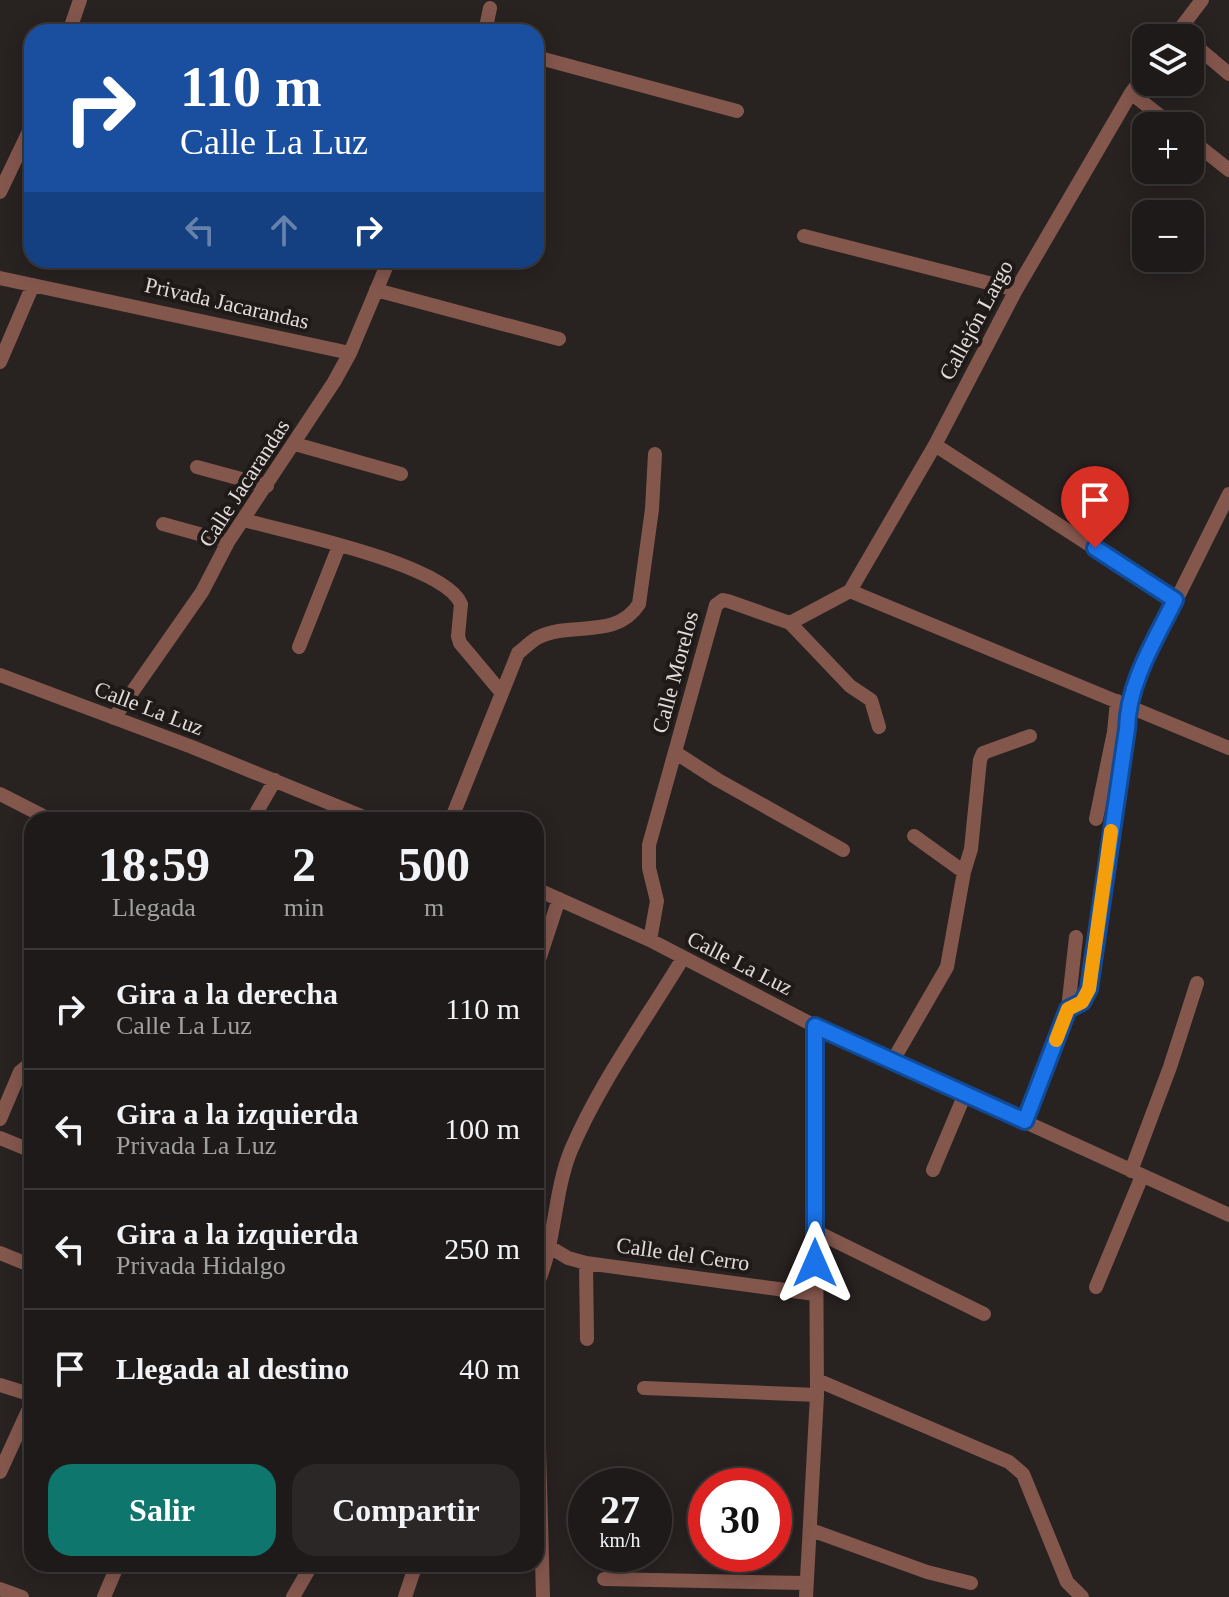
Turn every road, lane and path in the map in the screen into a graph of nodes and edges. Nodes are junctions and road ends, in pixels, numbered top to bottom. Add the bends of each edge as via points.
1 (80, 0) edge
2 (1181, 0) edge
3 (1198, 4) edge
4 (490, 8) dead end
5 (72, 24) edge
6 (487, 24) edge
7 (1188, 24) edge
8 (1204, 54) edge
9 (544, 59) edge
10 (1229, 74) edge
11 (1131, 93) joint
12 (737, 111) dead end
13 (1155, 112) edge
14 (24, 142) edge
15 (1204, 150) edge
16 (1229, 170) edge
17 (0, 192) edge
18 (804, 236) dead end
19 (386, 268) edge
20 (0, 278) edge
21 (33, 285) junction
22 (376, 290) junction
23 (1016, 290) junction
24 (559, 339) dead end
25 (350, 353) junction
26 (0, 362) edge
27 (295, 444) junction
28 (935, 445) junction
29 (655, 454) dead end
30 (197, 467) dead end
31 (401, 474) dead end
32 (267, 486) junction
33 (1229, 494) edge
34 (244, 520) junction
35 (163, 524) dead end
36 (228, 542) junction
37 (339, 546) junction
38 (850, 591) junction
39 (1175, 600) junction
40 (790, 623) junction
41 (299, 647) dead end
42 (0, 675) edge
43 (501, 692) junction
44 (1122, 703) junction
45 (114, 718) junction
46 (879, 727) dead end
47 (1030, 736) dead end
48 (1229, 748) edge
49 (676, 753) junction
50 (275, 780) junction
51 (0, 794) edge
52 (35, 812) edge
53 (257, 812) edge
54 (352, 812) edge
55 (454, 812) edge
56 (1096, 819) dead end
57 (914, 836) dead end
58 (843, 850) dead end
59 (964, 872) junction
60 (544, 892) edge
61 (559, 899) junction
62 (1076, 937) dead end
63 (650, 940) junction
64 (544, 945) edge
65 (683, 958) junction
66 (1197, 983) dead end
67 (1068, 1009) junction
68 (815, 1026) junction
69 (892, 1062) junction
70 (24, 1069) edge
71 (965, 1094) junction
72 (0, 1119) edge
73 (1025, 1121) junction
74 (0, 1138) edge
75 (24, 1148) edge
76 (933, 1170) dead end
77 (1136, 1173) junction
78 (1229, 1215) edge
79 (815, 1231) junction
80 (548, 1246) junction
81 (1, 1252) edge
82 (544, 1260) edge
83 (24, 1262) edge
84 (586, 1263) junction
85 (1096, 1287) dead end
86 (815, 1294) junction
87 (984, 1314) dead end
88 (587, 1339) dead end
89 (0, 1385) edge
90 (644, 1388) dead end
91 (817, 1388) junction
92 (24, 1392) edge
93 (24, 1420) edge
94 (0, 1472) edge
95 (811, 1530) junction
96 (115, 1572) edge
97 (307, 1572) edge
98 (413, 1572) edge
99 (542, 1572) edge
100 (604, 1579) dead end
101 (971, 1583) dead end
102 (0, 1589) edge
103 (806, 1590) edge
104 (22, 1597) edge
105 (104, 1597) edge
106 (293, 1597) edge
107 (405, 1597) edge
108 (543, 1597) edge
109 (1082, 1597) edge

1 - 5 street
2 - 3 street
3 - 7 street
4 - 6 street
8 - 10 street
9 - 12 street
11 - 13 street
11 - 23 street, Callejón Largo
14 - 17 street
15 - 16 street
18 - 23 street
19 - 22 street, Calle Jacarandas
20 - 21 street, Privada Jacarandas
21 - 25 street, Privada Jacarandas
21 - 26 street
22 - 24 street
22 - 25 street, Calle Jacarandas
23 - 28 street, Callejón Largo
25 - 27 street, Calle Jacarandas
27 - 31 street
27 - 32 street, Calle Jacarandas
28 - 38 street, Callejón Largo
28 - 39 street
29 - 43 street via 639,604 632,615 620,623 540,636 518,653
30 - 32 street
32 - 34 street, Calle Jacarandas
33 - 39 street
34 - 36 street, Calle Jacarandas
34 - 37 street
35 - 36 street
36 - 45 street, Calle Jacarandas via 202,592
37 - 41 street
37 - 43 street via 399,563 451,589 461,604 460,643
38 - 40 street
38 - 44 street
39 - 44 street
40 - 46 street via 850,686 871,700
40 - 49 street, Calle Morelos via 728,601 716,605
42 - 45 street, Calle La Luz
43 - 55 street
44 - 48 street
44 - 56 street
44 - 67 street via 1127,729 1089,989 1082,1002
45 - 50 street, Calle La Luz
47 - 59 street via 983,753
49 - 58 street
49 - 63 street, Calle Morelos via 649,845 657,901
50 - 53 street
50 - 54 street, Calle La Luz
51 - 52 street
57 - 59 street
59 - 69 street via 947,967
60 - 61 street, Calle La Luz
61 - 63 street, Calle La Luz
61 - 64 street
62 - 67 street
63 - 65 street, Calle La Luz
65 - 68 street, Calle La Luz
65 - 80 street via 582,1127 559,1184
66 - 77 street
67 - 73 street
68 - 69 street, Calle La Luz
68 - 79 street
69 - 71 street, Calle La Luz
70 - 72 street
71 - 73 street, Calle La Luz
71 - 76 street
73 - 77 street, Calle La Luz
74 - 75 street
77 - 78 street, Calle La Luz
77 - 85 street
79 - 86 street
79 - 87 street
80 - 82 street
80 - 84 street, Calle del Cerro
81 - 83 street
84 - 86 street, Calle del Cerro
84 - 88 street
86 - 91 street
89 - 92 street
90 - 91 street
91 - 95 street
91 - 109 street via 1009,1462 1023,1474 1067,1582
93 - 94 street
95 - 101 street
95 - 103 street
96 - 105 street
97 - 106 street
98 - 107 street
99 - 108 street
100 - 103 street
102 - 104 street

